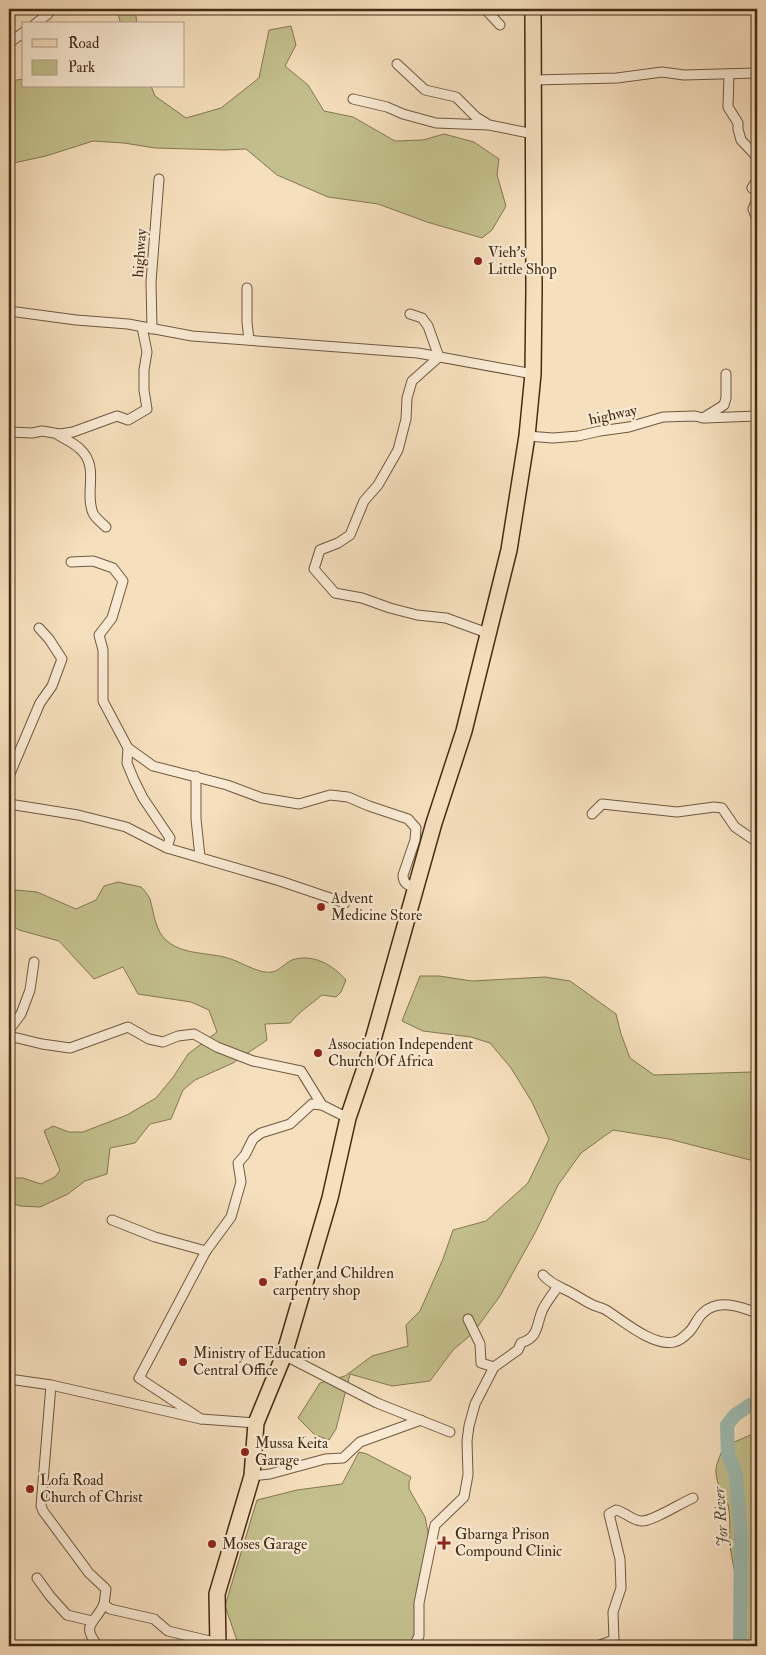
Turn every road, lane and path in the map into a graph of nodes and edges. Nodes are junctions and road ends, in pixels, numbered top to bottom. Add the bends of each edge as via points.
1 (51, 9) edge
2 (485, 9) edge
3 (533, 9) edge
4 (38, 22) edge
5 (500, 25) dead end
6 (9, 32) edge
7 (21, 34) edge
8 (9, 43) edge
9 (397, 64) dead end
10 (757, 73) edge
11 (729, 74) junction
12 (533, 80) junction
13 (353, 99) dead end
14 (489, 125) junction
15 (534, 134) junction
16 (757, 157) edge
17 (159, 179) dead end
18 (757, 180) edge
19 (757, 219) edge
20 (247, 288) dead end
21 (9, 310) edge
22 (410, 314) dead end
23 (142, 328) junction
24 (152, 329) junction
25 (249, 340) junction
26 (439, 356) junction
27 (532, 374) junction
28 (726, 374) dead end
29 (757, 416) edge
30 (704, 418) junction
31 (9, 432) edge
32 (57, 434) junction
33 (527, 436) junction
34 (106, 527) dead end
35 (70, 562) dead end
36 (39, 628) dead end
37 (490, 634) junction
38 (128, 748) junction
39 (9, 776) edge
40 (196, 776) junction
41 (9, 804) edge
42 (592, 814) dead end
43 (757, 842) edge
44 (167, 848) junction
45 (200, 857) junction
46 (415, 888) junction
47 (345, 903) dead end
48 (34, 962) dead end
49 (9, 1030) edge
50 (9, 1036) edge
51 (322, 1105) junction
52 (348, 1118) junction
53 (112, 1220) dead end
54 (206, 1251) junction
55 (543, 1275) dead end
56 (558, 1286) junction
57 (757, 1313) edge
58 (468, 1319) dead end
59 (284, 1354) junction
60 (494, 1367) junction
61 (9, 1379) edge
62 (51, 1384) junction
63 (201, 1419) junction
64 (421, 1420) junction
65 (256, 1423) junction
66 (450, 1432) dead end
67 (252, 1476) junction
68 (693, 1498) dead end
69 (37, 1578) dead end
70 (104, 1604) junction
71 (92, 1621) junction
72 (218, 1645) edge
73 (98, 1646) edge
74 (414, 1646) edge
75 (597, 1646) edge

1 - 4 street
2 - 5 street
3 - 12 main road
6 - 7 street
7 - 8 street
9 - 14 street via 425,90 456,96 476,117
10 - 11 street
11 - 12 street via 662,72 617,78
11 - 16 street via 728,107 738,123 741,140
12 - 15 main road
13 - 14 street via 424,120
14 - 15 street
15 - 27 main road
17 - 24 street, highway via 151,282
18 - 19 street via 752,188 757,192 752,209
20 - 25 street
21 - 23 street
22 - 26 street via 422,318 428,326
23 - 24 street
23 - 32 street via 147,352 144,390 147,409 128,420 117,416 73,432
24 - 25 street
25 - 26 street
26 - 27 street
26 - 37 street via 412,381 398,450 378,485 364,501 350,535 320,550 314,569 335,593 417,615 446,618
27 - 33 main road
28 - 30 street via 724,405
29 - 30 street, highway
30 - 33 street, highway via 663,417 578,436
31 - 32 street
32 - 34 street via 80,448 88,458 93,514
33 - 37 main road via 510,550
35 - 38 street via 93,561 113,568 123,581 112,618 98,636 103,650 103,700
36 - 39 street via 62,659
37 - 46 main road via 464,731
38 - 40 street via 153,766
38 - 44 street via 127,763 134,780 170,838
40 - 45 street
40 - 46 street via 262,798 298,804 330,795 348,797 408,819 416,828 403,881
41 - 44 street via 78,815 126,828
42 - 43 street via 602,804 677,812 722,808 736,827
44 - 45 street
45 - 47 street
46 - 52 main road
48 - 49 street via 30,990 21,1014
50 - 51 street via 70,1048 128,1027 149,1039 163,1042 194,1034 216,1047 253,1061 301,1071
51 - 52 street
51 - 54 street via 312,1104 290,1124 252,1139 238,1163 241,1182 231,1217
52 - 59 main road via 330,1198
53 - 54 street via 155,1237
54 - 63 street via 139,1378
55 - 56 street
56 - 57 street via 604,1309 635,1331 667,1343 684,1336 703,1312 717,1306 735,1306
56 - 60 street via 542,1311 539,1326 530,1340 521,1343 518,1350
58 - 60 street via 480,1344 481,1363
59 - 64 street via 377,1403
59 - 65 main road
60 - 74 street via 475,1404 469,1426 464,1497 434,1526 419,1603 419,1636
61 - 62 street
62 - 63 street
62 - 70 street via 41,1506 89,1573 106,1589
63 - 65 street
64 - 66 street
64 - 67 street via 360,1442 343,1458 325,1459
65 - 67 main road
67 - 72 main road via 218,1594
68 - 75 street via 642,1521 616,1510 608,1514 620,1559 621,1588 613,1612 614,1640
69 - 71 street via 67,1615
70 - 71 street
70 - 72 street via 110,1609 154,1619 168,1631
71 - 73 street via 89,1632

